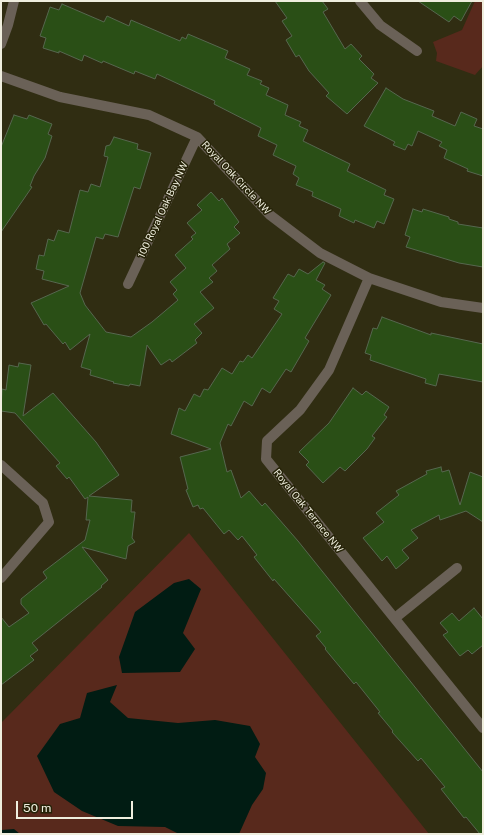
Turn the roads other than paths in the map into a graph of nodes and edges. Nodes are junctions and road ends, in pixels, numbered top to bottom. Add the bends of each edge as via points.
1 (14, 1) edge
2 (360, 1) edge
3 (1, 44) edge
4 (417, 51) dead end
5 (1, 76) edge
6 (197, 137) junction
7 (369, 278) junction
8 (128, 284) dead end
9 (483, 308) edge
10 (1, 465) edge
11 (457, 568) dead end
12 (1, 578) edge
13 (395, 618) junction
14 (483, 728) edge

1 - 3 street
2 - 4 street via 380,25
5 - 6 street, Royal Oak Circle NW via 60,97 149,115
6 - 7 street, Royal Oak Circle NW via 270,215 320,253
6 - 8 street, 100 Royal Oak Bay NW
7 - 9 street, Royal Oak Circle NW via 441,302
7 - 13 street, Royal Oak Terrace NW via 329,370 300,410 267,441 266,459
10 - 12 street via 43,503 49,522
11 - 13 street
13 - 14 street, Royal Oak Terrace NW

